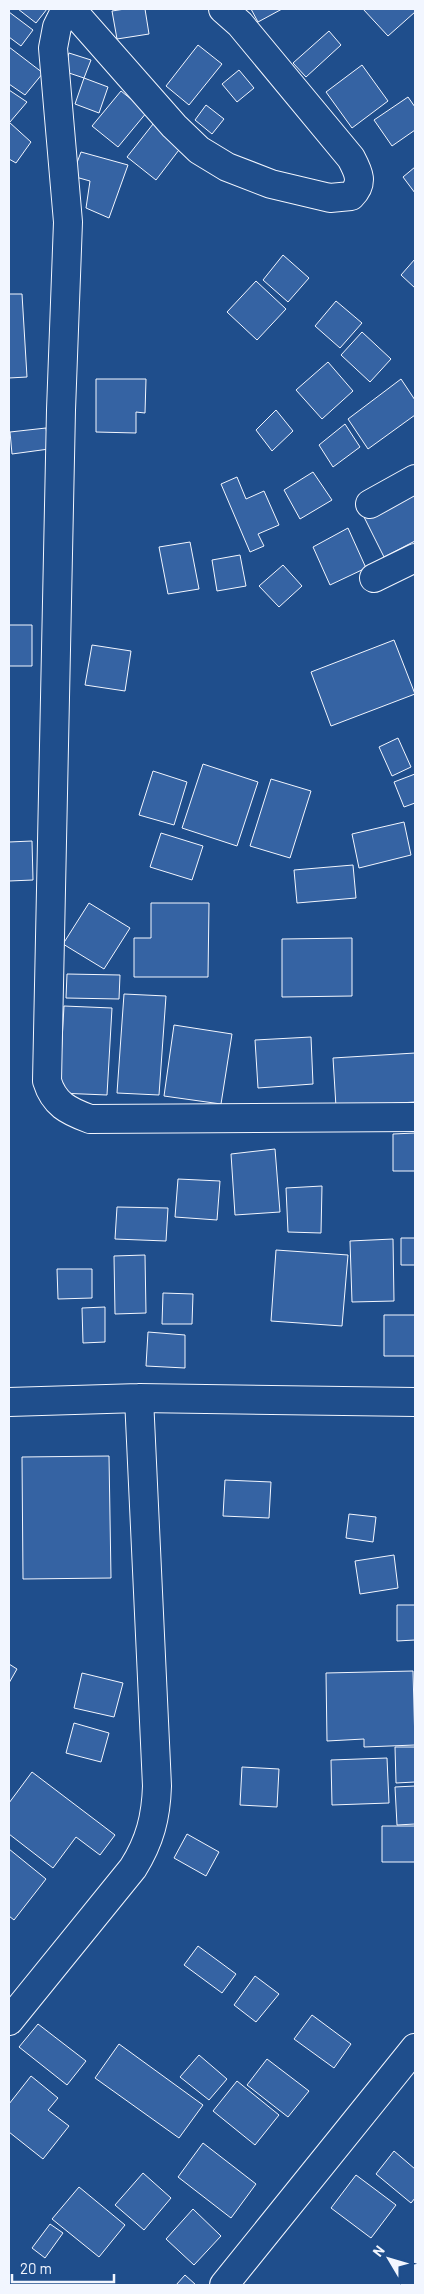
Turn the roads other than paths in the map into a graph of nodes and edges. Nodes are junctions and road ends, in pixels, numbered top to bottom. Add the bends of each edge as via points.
1 (66, 9) edge
2 (70, 9) edge
3 (223, 9) edge
4 (415, 479) edge
5 (370, 504) dead end
6 (415, 558) edge
7 (374, 578) dead end
8 (415, 1117) edge
9 (140, 1398) junction
10 (9, 1402) edge
11 (415, 1402) edge
12 (9, 2021) edge
13 (415, 2048) edge
14 (224, 2285) edge

1 - 8 street via 57,27 53,48 68,222 47,1081 51,1094 60,1105 90,1119
2 - 3 street via 199,150 227,167 271,184 330,198 351,196 360,182 351,158 240,24
4 - 5 street
6 - 7 street
9 - 10 street
9 - 11 street
9 - 12 street via 156,1813 144,1851 133,1868
13 - 14 street

